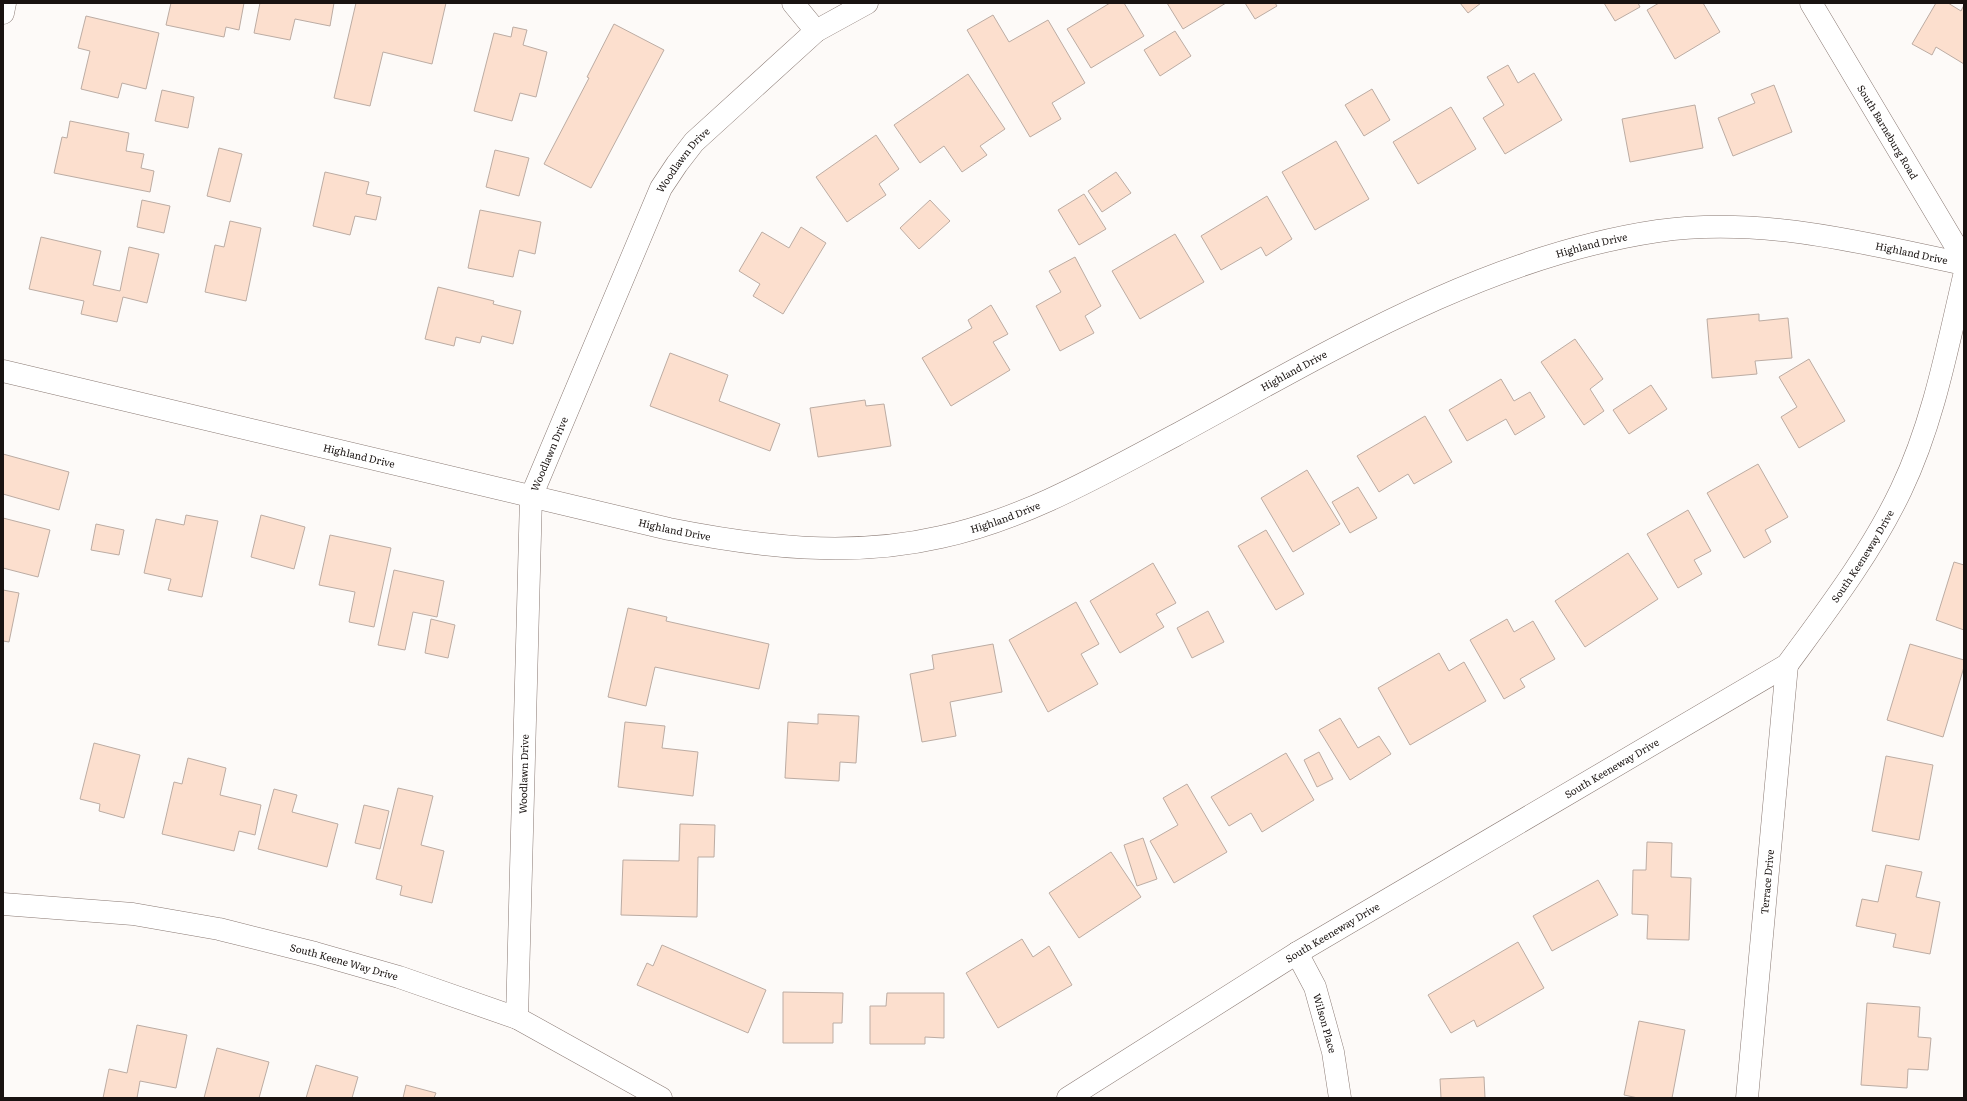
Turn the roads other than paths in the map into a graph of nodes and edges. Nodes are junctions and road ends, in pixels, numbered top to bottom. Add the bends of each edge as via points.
1 (5, 3) edge
2 (793, 3) edge
3 (867, 3) edge
4 (1811, 3) edge
5 (3, 13) edge
6 (816, 31) junction
7 (1964, 260) edge
8 (1964, 264) edge
9 (1964, 276) edge
10 (3, 371) edge
11 (531, 497) junction
12 (1787, 665) junction
13 (3, 904) edge
14 (1297, 953) junction
15 (517, 1018) junction
16 (662, 1098) edge
17 (1068, 1098) edge
18 (1340, 1098) edge
19 (1747, 1098) edge

1 - 5 street
2 - 6 street
3 - 6 street, Woodlawn Drive
4 - 7 street, South Barneburg Road
6 - 11 street, Woodlawn Drive via 694,142 661,188
8 - 11 street, Highland Drive via 1818,235 1745,227 1660,231 1573,250 1500,273 1434,300 1046,501 980,526 910,543 855,549 764,545 669,529
9 - 12 street, South Keeneway Drive via 1930,415 1901,490 1870,546 1828,610
10 - 11 street, Highland Drive
11 - 15 street, Woodlawn Drive
12 - 14 street, South Keeneway Drive
12 - 19 street, Terrace Drive
13 - 15 street, South Keene Way Drive via 133,914 219,929 399,977
14 - 17 street, South Keeneway Drive
14 - 18 street, Wilson Place via 1314,987 1333,1052
15 - 16 street, South Keene Way Drive

